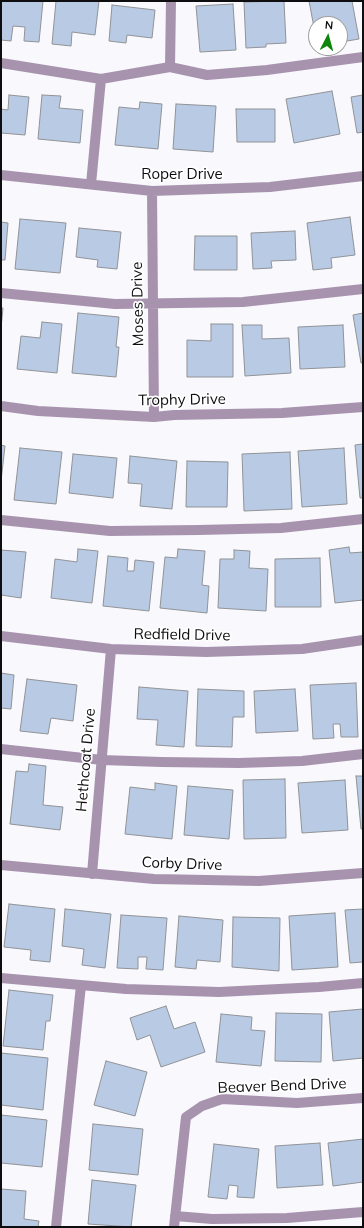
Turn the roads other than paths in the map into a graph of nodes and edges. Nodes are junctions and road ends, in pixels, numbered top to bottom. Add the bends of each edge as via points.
1 (171, 1) edge
2 (363, 57) edge
3 (1, 63) edge
4 (170, 68) junction
5 (101, 78) junction
6 (1, 175) edge
7 (363, 176) edge
8 (91, 184) junction
9 (152, 191) junction
10 (363, 289) edge
11 (1, 293) edge
12 (153, 303) junction
13 (1, 406) edge
14 (363, 407) edge
15 (154, 417) junction
16 (363, 519) edge
17 (1, 520) edge
18 (1, 636) edge
19 (363, 640) edge
20 (111, 649) junction
21 (1, 749) edge
22 (363, 754) edge
23 (102, 760) junction
24 (1, 865) edge
25 (363, 873) edge
26 (92, 874) junction
27 (1, 978) edge
28 (363, 983) edge
29 (81, 985) junction
30 (363, 1098) edge
31 (363, 1212) edge
32 (175, 1216) junction
33 (56, 1227) edge
34 (174, 1227) edge

1 - 4 street
2 - 4 street via 207,75
3 - 5 street
4 - 5 street
5 - 8 street
6 - 8 street, Roper Drive
7 - 9 street, Roper Drive via 270,187
8 - 9 street, Roper Drive
9 - 12 street, Moses Drive
10 - 12 street via 243,302
11 - 12 street via 115,304
12 - 15 street, Moses Drive
13 - 15 street, Trophy Drive via 38,411
14 - 15 street, Trophy Drive via 282,413
16 - 17 street via 281,528 140,531 110,531
18 - 20 street, Redfield Drive
19 - 20 street, Redfield Drive via 302,649 206,652
20 - 23 street, Hethcoat Drive
21 - 23 street
22 - 23 street via 302,761 239,763
23 - 26 street, Hethcoat Drive
24 - 26 street, Corby Drive
25 - 26 street, Corby Drive via 259,881 154,879
27 - 29 street
28 - 29 street via 219,992
29 - 33 street
30 - 32 street, Beaver Bend Drive via 297,1103 222,1099 202,1106 186,1117
31 - 32 street via 286,1218
32 - 34 street, Beaver Bend Drive

